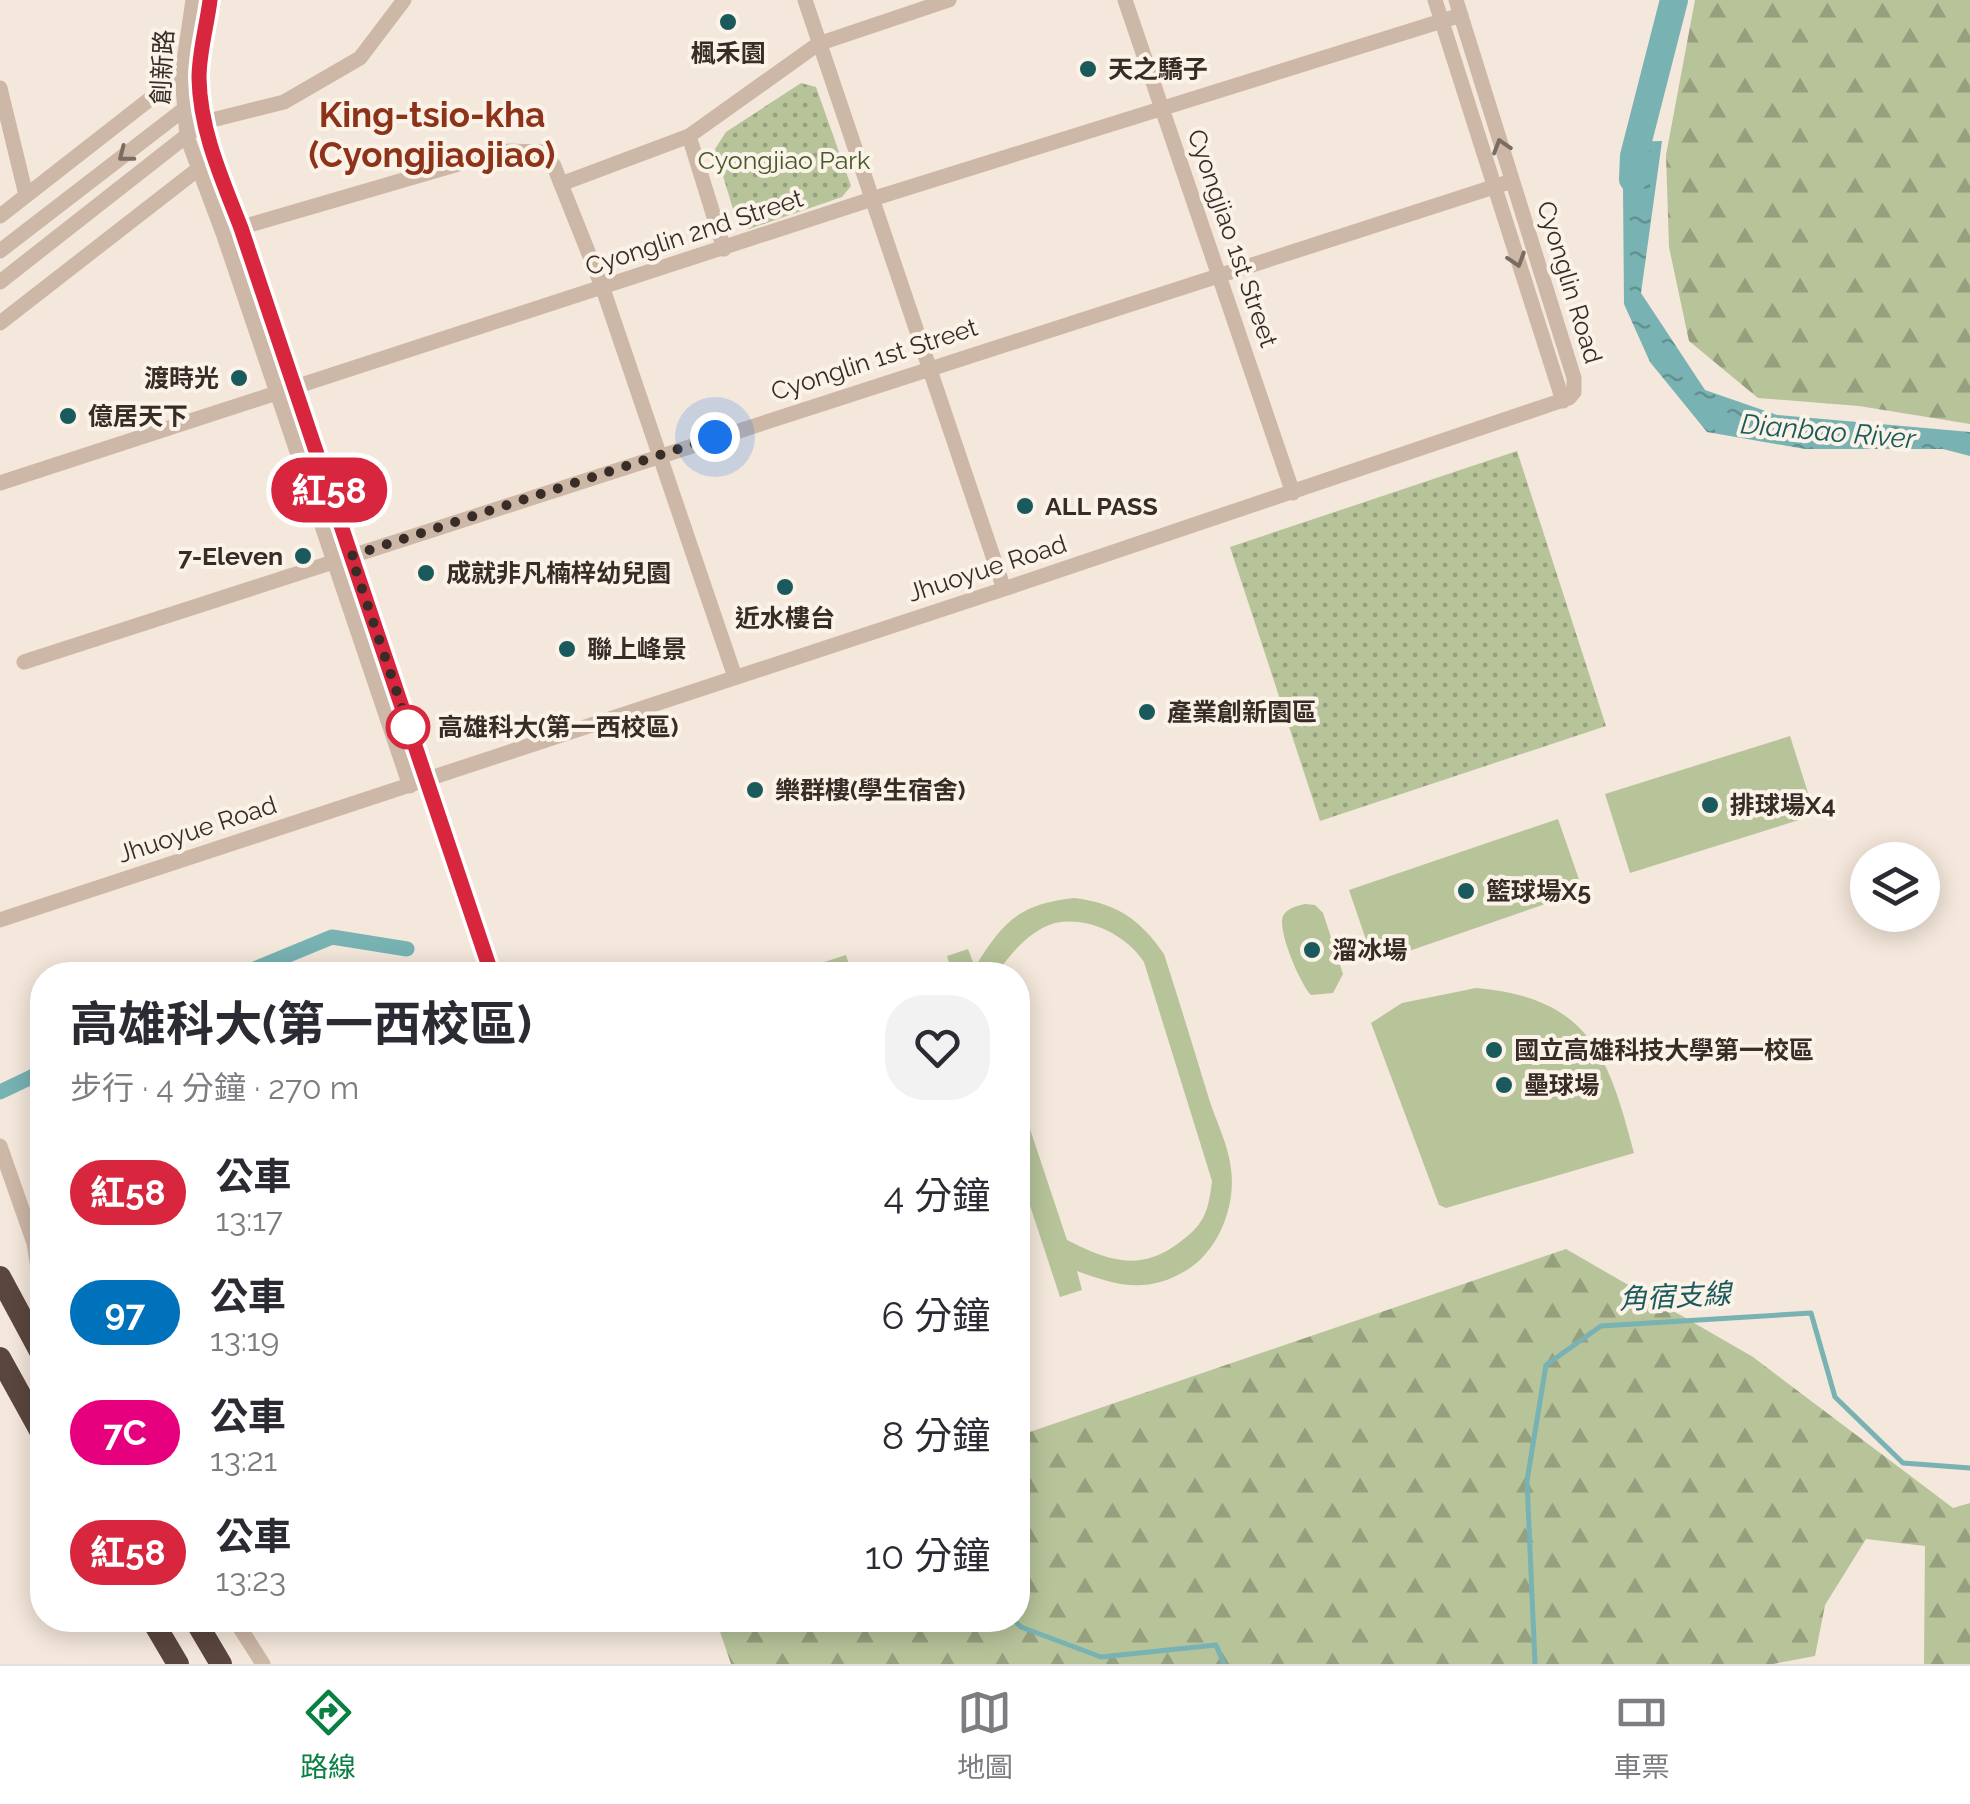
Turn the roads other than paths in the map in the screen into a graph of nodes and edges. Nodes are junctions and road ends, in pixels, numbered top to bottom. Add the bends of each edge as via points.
1 (193, 0) edge
2 (210, 0) edge
3 (404, 0) edge
4 (804, 0) edge
5 (949, 0) edge
6 (1125, 0) edge
7 (1435, 0) edge
8 (1459, 8) edge
9 (1442, 22) junction
10 (818, 44) junction
11 (191, 75) junction
12 (0, 88) edge
13 (1163, 109) junction
14 (183, 110) junction
15 (204, 122) junction
16 (689, 136) junction
17 (187, 137) junction
18 (214, 158) junction
19 (198, 169) junction
20 (1512, 181) junction
21 (561, 184) junction
22 (1494, 187) junction
23 (26, 196) junction
24 (872, 199) junction
25 (0, 216) edge
26 (241, 228) junction
27 (224, 233) junction
28 (724, 250) junction
29 (0, 251) edge
30 (1220, 276) junction
31 (0, 282) edge
32 (603, 289) junction
33 (0, 324) edge
34 (930, 367) junction
35 (286, 390) junction
36 (1562, 402) junction
37 (658, 456) junction
38 (0, 483) edge
39 (1292, 493) junction
40 (351, 556) junction
41 (334, 561) junction
42 (1004, 589) junction
43 (24, 662) dead end
44 (735, 677) junction
45 (418, 783) junction
46 (0, 920) edge
47 (0, 1146) edge
48 (30, 1232) edge
49 (0, 1277) edge
50 (30, 1333) edge
51 (0, 1358) edge
52 (30, 1412) edge
53 (159, 1632) edge
54 (202, 1632) edge
55 (243, 1632) edge
56 (178, 1664) edge
57 (221, 1664) edge
58 (263, 1664) edge

1 - 11 street, 創新路
2 - 11 street
3 - 15 street via 360,58 284,102
4 - 10 street
5 - 10 street
6 - 13 street, Cyongjiao 1st Street
7 - 9 street, Cyonglin Road
8 - 9 street, Cyonglin 2nd Street
20 -> 8 street, Cyonglin Road
9 - 13 street, Cyonglin 2nd Street
9 - 22 street, Cyonglin Road
10 - 16 street
10 - 24 street
11 - 14 street, 創新路
11 - 15 street
11 - 23 street
12 - 23 street
13 - 24 street, Cyonglin 2nd Street
13 - 30 street, Cyongjiao 1st Street
14 - 15 street
14 - 17 street, 創新路
14 -> 29 street
15 - 17 street
15 - 18 street
16 - 21 street
16 - 28 street
17 - 19 street, 創新路
17 - 31 street
18 - 19 street
18 - 26 street
19 - 27 street, 創新路
19 - 33 street
20 - 22 street, Cyonglin 1st Street
20 - 36 street, Cyonglin Road via 1574,378 1574,392
21 - 26 street via 543,152 503,151
21 - 32 street
22 - 30 street, Cyonglin 1st Street
22 -> 36 street, Cyonglin Road
23 - 25 street
24 - 28 street, Cyonglin 2nd Street
24 - 34 street
26 - 27 street
26 - 35 street
27 - 35 street, 創新路
28 - 32 street, Cyonglin 2nd Street
30 - 34 street, Cyonglin 1st Street
30 - 39 street, Cyongjiao 1st Street
32 - 35 street, Cyonglin 2nd Street
32 - 37 street
34 - 37 street, Cyonglin 1st Street
34 - 42 street
35 - 38 street, Cyonglin 2nd Street
35 - 40 street
35 - 41 street
36 - 39 street, Jhuoyue Road
37 - 40 street, Cyonglin 1st Street
37 - 44 street
39 - 42 street, Jhuoyue Road
40 - 41 street, Cyonglin 1st Street
40 - 45 street
41 - 43 street, Cyonglin 1st Street
41 - 45 street
42 - 44 street, Jhuoyue Road
44 - 45 street, Jhuoyue Road
45 - 46 street, Jhuoyue Road
47 - 48 street
49 - 50 highway
51 - 52 highway
53 - 56 highway
54 - 57 highway
55 - 58 street

